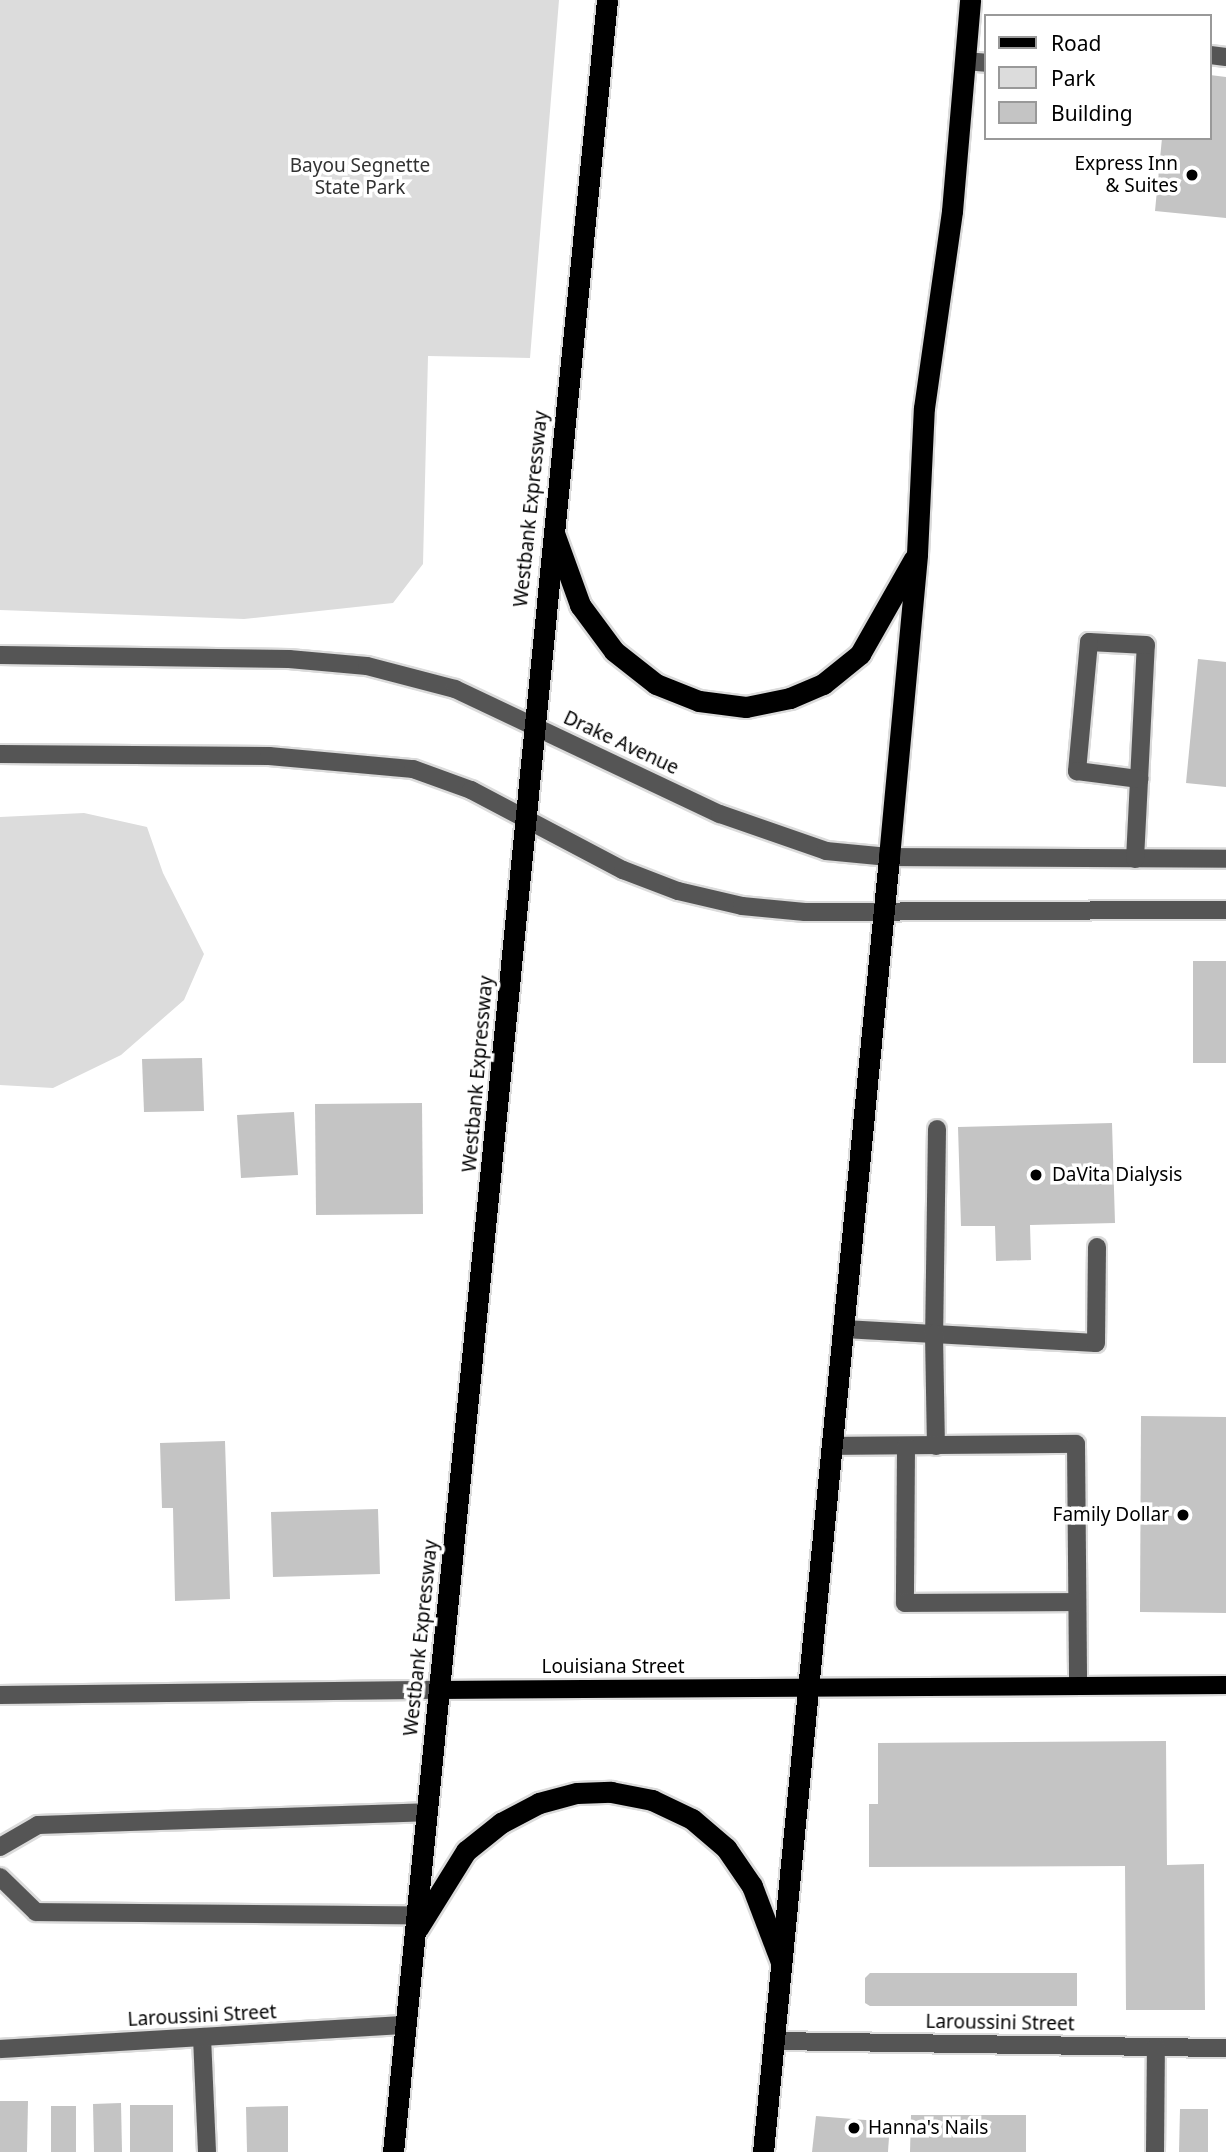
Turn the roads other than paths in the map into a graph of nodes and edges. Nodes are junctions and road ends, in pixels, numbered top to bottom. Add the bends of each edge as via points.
1 (607, 0) edge
2 (970, 0) edge
3 (965, 61) junction
4 (984, 63) edge
5 (551, 525) junction
6 (917, 554) junction
7 (0, 655) edge
8 (533, 724) junction
9 (0, 754) edge
10 (1139, 779) junction
11 (524, 817) junction
12 (889, 857) junction
13 (1135, 859) junction
14 (1226, 859) edge
15 (1226, 910) edge
16 (884, 912) junction
17 (937, 1129) dead end
18 (1097, 1247) dead end
19 (844, 1329) junction
20 (934, 1334) junction
21 (833, 1446) junction
22 (906, 1446) junction
23 (936, 1446) junction
24 (1077, 1602) junction
25 (1226, 1685) edge
26 (810, 1686) junction
27 (1077, 1686) junction
28 (438, 1690) junction
29 (0, 1695) edge
30 (426, 1812) junction
31 (0, 1847) edge
32 (0, 1877) edge
33 (415, 1924) junction
34 (783, 1967) junction
35 (406, 2025) junction
36 (202, 2037) junction
37 (774, 2041) junction
38 (1156, 2047) junction
39 (1226, 2048) edge
40 (0, 2049) edge
41 (207, 2152) edge
42 (393, 2152) edge
43 (763, 2152) edge
44 (1155, 2152) edge

1 - 5 highway, Westbank Expressway
2 - 3 highway
3 - 4 street
3 - 6 highway via 952,211 924,408
5 - 6 highway via 580,605 614,651 656,684 699,701 746,707 790,698 823,684 860,654
5 - 8 highway, Westbank Expressway
6 - 12 highway
7 - 8 street, Drake Avenue via 289,659 367,666 455,689
8 - 11 highway, Westbank Expressway
8 - 12 street, Drake Avenue via 775,836 826,851
9 - 11 street via 347,760 413,769 471,790
10 - 10 street via 1146,645 1089,642 1077,771
10 - 13 street
11 - 16 street via 623,870 678,891 742,906
11 - 28 highway, Westbank Expressway
12 - 13 street, Drake Avenue
12 - 16 highway
13 - 14 street, Drake Avenue
15 - 16 street
16 - 19 highway
17 - 20 street
18 - 20 street via 1096,1343
19 - 20 street
19 - 21 highway
20 - 23 street
21 - 22 street
21 - 26 highway
22 - 23 street
22 - 24 street via 905,1603
23 - 24 street via 1076,1444
24 - 27 street
25 - 27 main road, Louisiana Street
26 - 27 main road, Louisiana Street
26 - 28 main road, Louisiana Street
26 - 34 highway
28 - 29 street, Louisiana Street
28 - 30 highway, Westbank Expressway
30 - 31 street via 38,1825
30 - 33 highway, Westbank Expressway
32 - 33 street via 36,1912
33 - 34 highway via 466,1851 501,1823 539,1803 577,1793 611,1792 652,1800 692,1819 726,1848 751,1886
33 - 35 highway, Westbank Expressway
34 - 37 highway
35 - 36 street, Laroussini Street
35 - 42 highway, Westbank Expressway
36 - 40 street, Laroussini Street
36 - 41 street
37 - 38 street, Laroussini Street
37 - 43 highway
38 - 39 street, Laroussini Street
38 - 44 street

